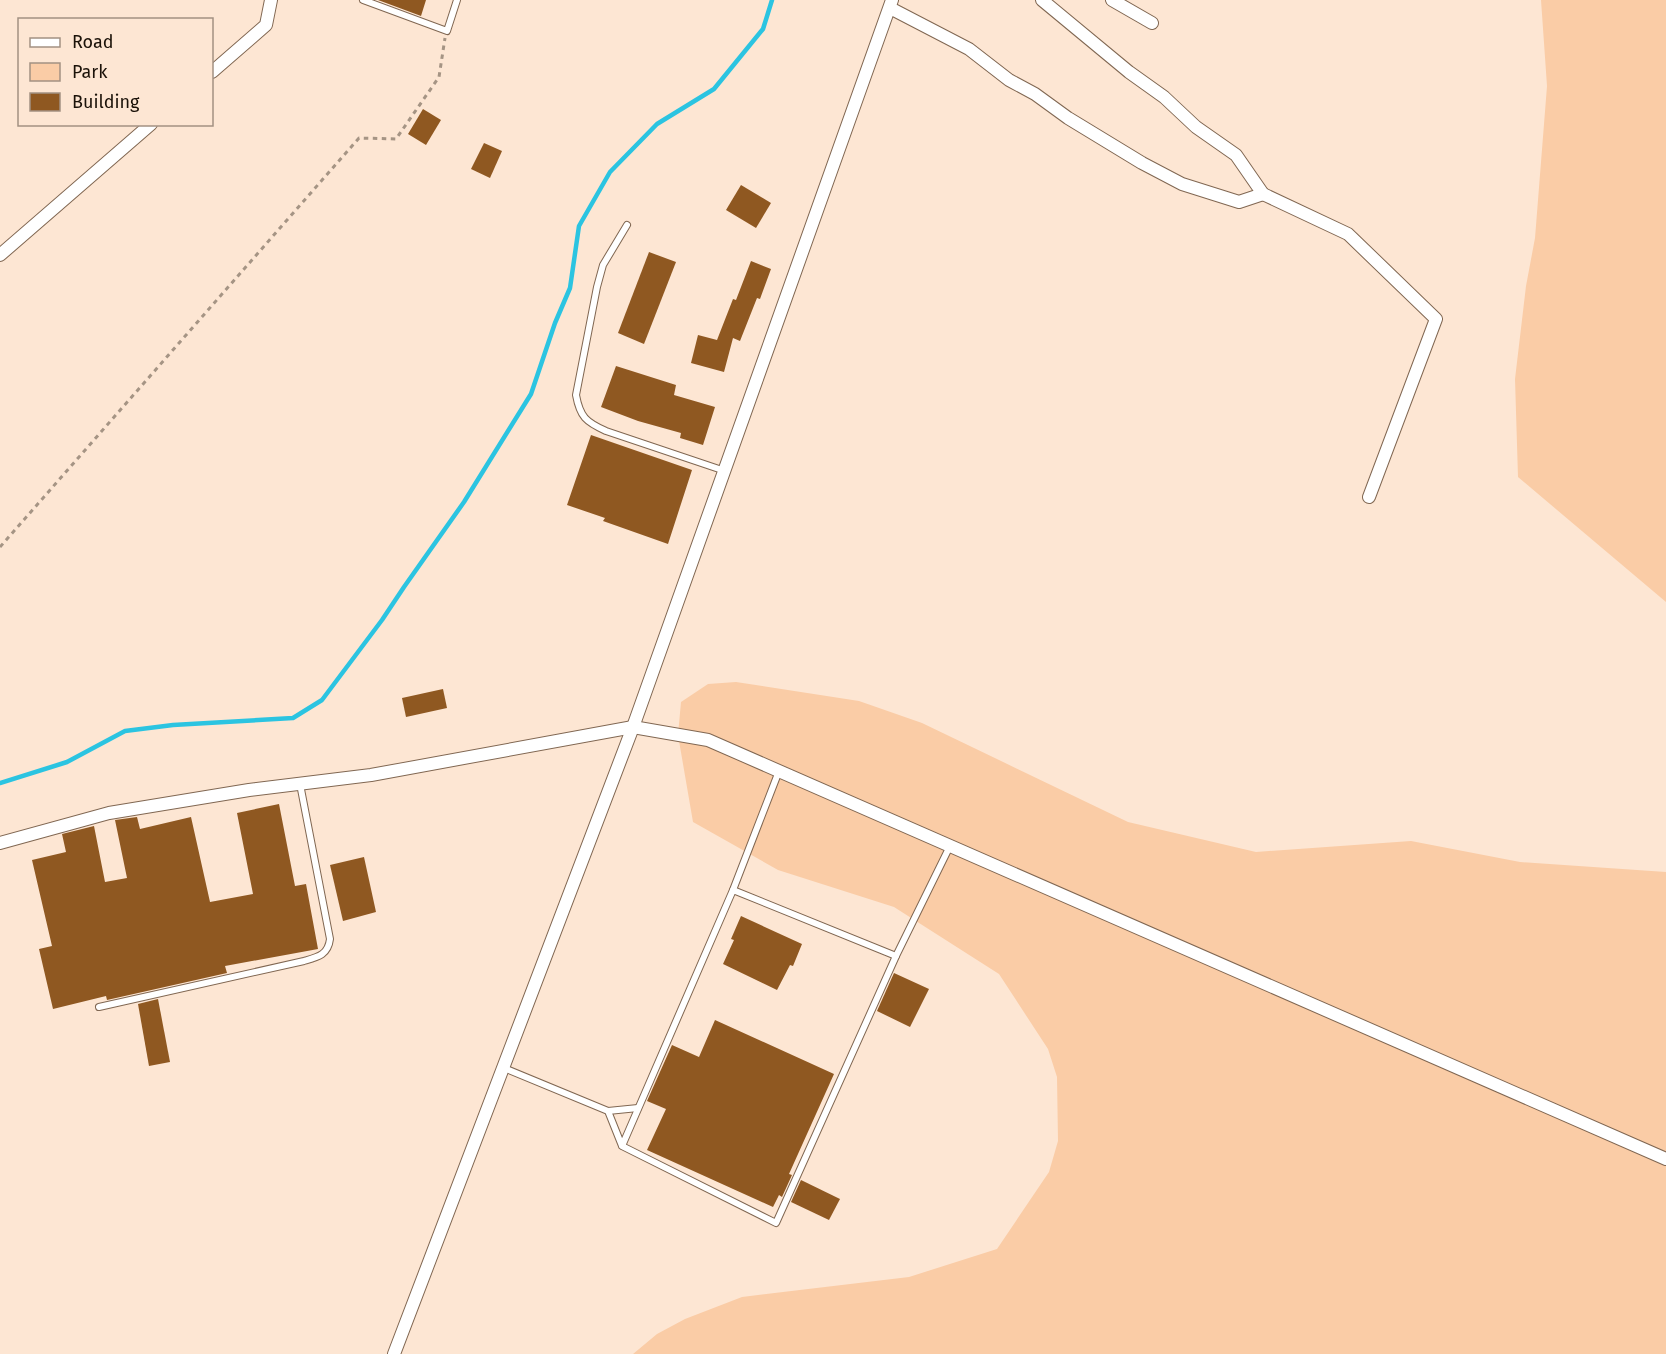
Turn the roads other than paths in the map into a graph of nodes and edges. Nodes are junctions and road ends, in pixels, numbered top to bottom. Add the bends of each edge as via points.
1 (271, 0) edge
2 (363, 0) edge
3 (457, 0) edge
4 (1042, 0) edge
5 (1112, 0) edge
6 (891, 4) edge
7 (1152, 23) dead end
8 (213, 71) edge
9 (149, 126) edge
10 (1263, 194) junction
11 (627, 225) dead end
12 (0, 255) edge
13 (725, 471) junction
14 (1369, 497) dead end
15 (633, 727) junction
16 (779, 771) junction
17 (300, 784) junction
18 (0, 843) edge
19 (950, 846) junction
20 (733, 890) junction
21 (896, 956) junction
22 (99, 1007) dead end
23 (504, 1068) junction
24 (638, 1108) junction
25 (608, 1111) junction
26 (622, 1146) junction
27 (1666, 1159) edge
28 (394, 1354) edge

1 - 8 street via 266,25
2 - 3 lane via 447,31
4 - 10 street via 1236,155
5 - 7 street
6 - 10 street via 969,49 1068,118 1182,184 1239,202
6 - 13 street
9 - 12 street
10 - 14 street via 1348,234 1436,319
11 - 13 lane via 603,266 597,287 576,396 579,412 606,431
13 - 15 street
15 - 16 street via 708,740
15 - 17 street via 371,775
15 - 23 street
16 - 19 street
16 - 20 lane
17 - 18 street via 110,813
17 - 22 lane via 330,939 326,952 319,957
19 - 21 lane
19 - 27 street
20 - 21 lane
20 - 24 lane
21 - 26 lane via 776,1223
23 - 25 lane
23 - 28 street
24 - 25 lane
24 - 26 lane
25 - 26 lane

